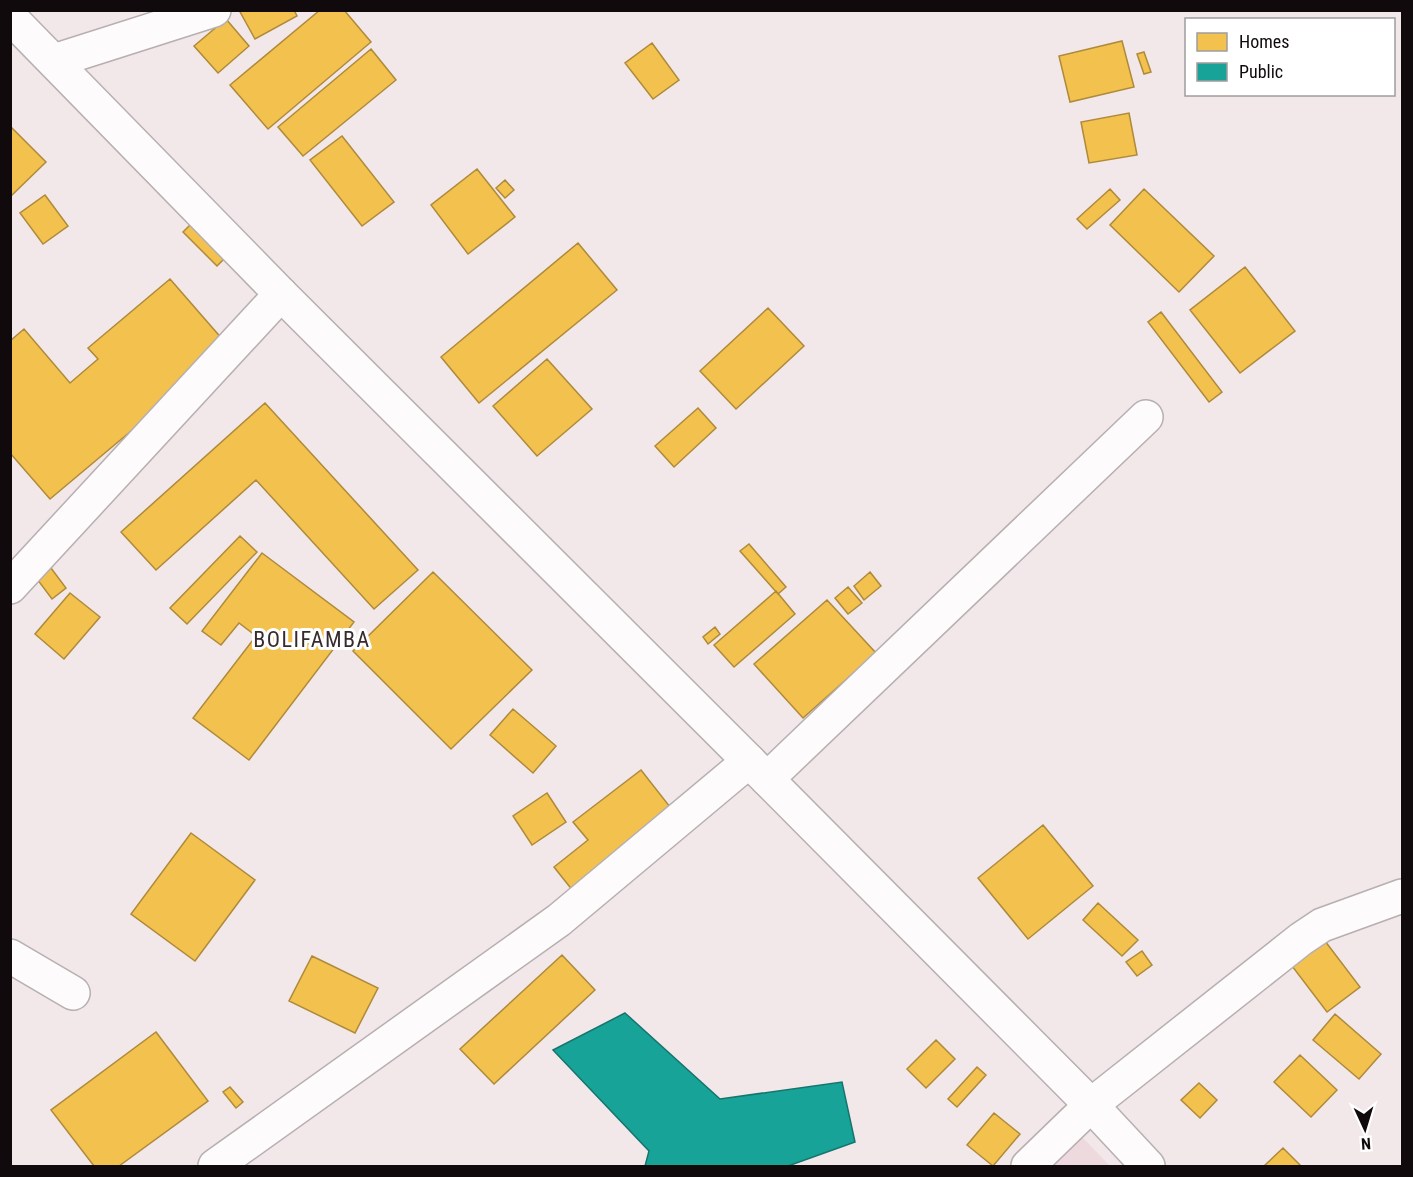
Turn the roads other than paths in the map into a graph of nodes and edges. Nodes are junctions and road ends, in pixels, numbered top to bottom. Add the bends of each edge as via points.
1 (214, 10) edge
2 (16, 32) edge
3 (54, 61) junction
4 (281, 294) junction
5 (1146, 417) dead end
6 (10, 587) edge
7 (758, 770) junction
8 (1402, 896) edge
9 (10, 957) edge
10 (73, 993) dead end
11 (1091, 1105) junction
12 (215, 1167) edge
13 (1028, 1167) edge
14 (1148, 1167) edge

1 - 3 main road
2 - 3 main road
3 - 4 main road
4 - 6 main road
4 - 7 main road
5 - 7 main road
7 - 11 main road
7 - 12 main road via 559,920
8 - 11 main road via 1322,925 1300,939
9 - 10 main road
11 - 13 main road
11 - 14 main road

